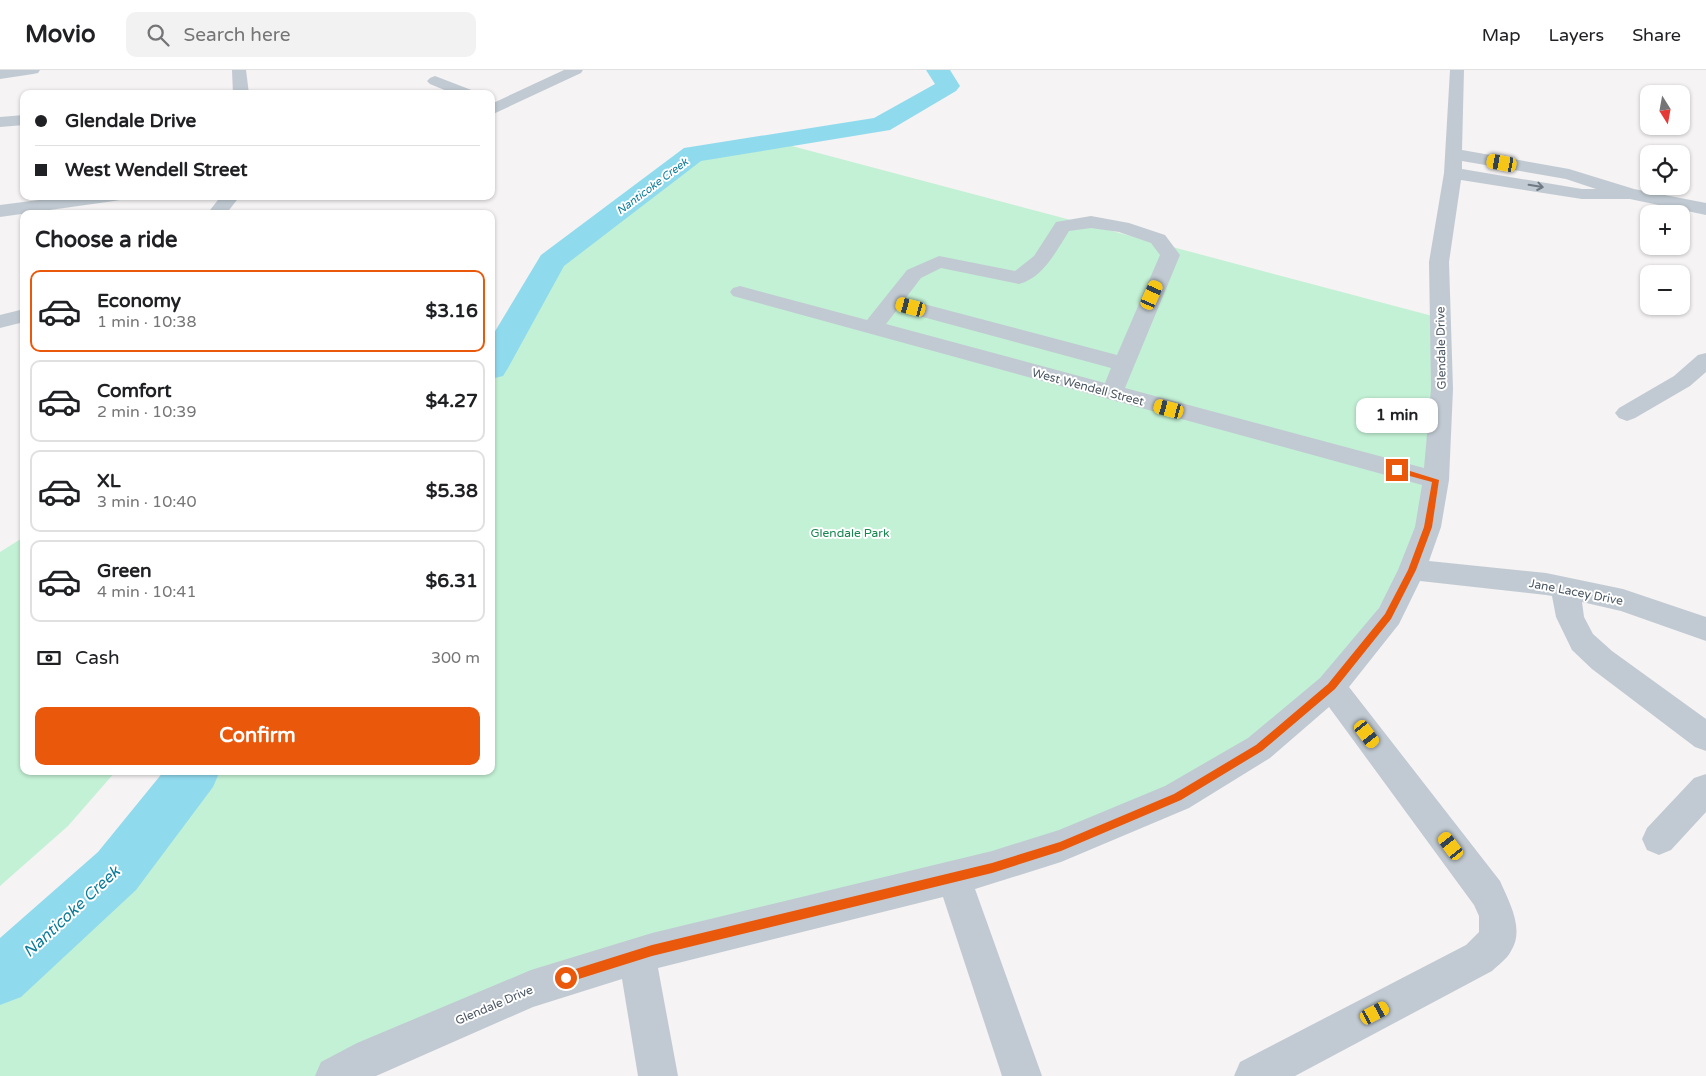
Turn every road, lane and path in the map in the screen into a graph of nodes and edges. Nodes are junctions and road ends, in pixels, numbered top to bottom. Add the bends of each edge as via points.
1 (33, 70) edge
2 (239, 70) edge
3 (576, 70) edge
4 (1457, 70) edge
5 (0, 74) edge
6 (435, 81) dead end
7 (237, 90) edge
8 (458, 90) edge
9 (495, 107) edge
10 (20, 120) edge
11 (0, 122) edge
12 (1453, 164) junction
13 (81, 200) edge
14 (228, 200) edge
15 (0, 210) edge
16 (219, 210) edge
17 (1705, 211) edge
18 (740, 292) dead end
19 (892, 302) junction
20 (20, 316) edge
21 (0, 322) edge
22 (871, 329) junction
23 (1706, 360) edge
24 (1123, 364) junction
25 (1112, 393) junction
26 (1627, 413) dead end
27 (1436, 480) junction
28 (1412, 570) junction
29 (1565, 588) junction
30 (1706, 629) edge
31 (1332, 687) junction
32 (1706, 737) edge
33 (1706, 789) edge
34 (1659, 839) dead end
35 (954, 878) junction
36 (637, 956) junction
37 (334, 1076) edge
38 (658, 1076) edge
39 (1022, 1076) edge
40 (1254, 1076) edge

1 - 5 street
2 - 7 street
3 - 9 street
4 - 12 street, Glendale Drive
6 - 8 street
10 - 11 street
12 - 17 street via 1569,174 1630,194
12 - 27 street, Glendale Drive via 1439,262 1442,389
13 - 15 street
14 - 16 street
18 - 22 street, West Wendell Street
19 - 22 street
19 - 24 street
19 - 24 street via 914,274 940,262 1019,278 1041,260 1063,226 1091,222 1122,227 1158,239 1170,255
20 - 21 street
22 - 25 street, West Wendell Street
23 - 26 street via 1682,381
24 - 25 street
25 - 27 street, West Wendell Street
27 - 28 street, Glendale Drive via 1428,527
28 - 29 street, Jane Lacey Drive
28 - 31 street, Glendale Drive via 1388,616
29 - 30 street, Jane Lacey Drive via 1623,600
29 - 32 street via 1570,616 1582,642
31 - 35 street, Glendale Drive via 1259,748 1177,797 1061,846
31 - 40 street via 1487,894 1497,916 1498,939 1479,958
33 - 34 street
35 - 36 street, Glendale Drive
35 - 39 street
36 - 37 street, Glendale Drive via 531,989
36 - 38 street

